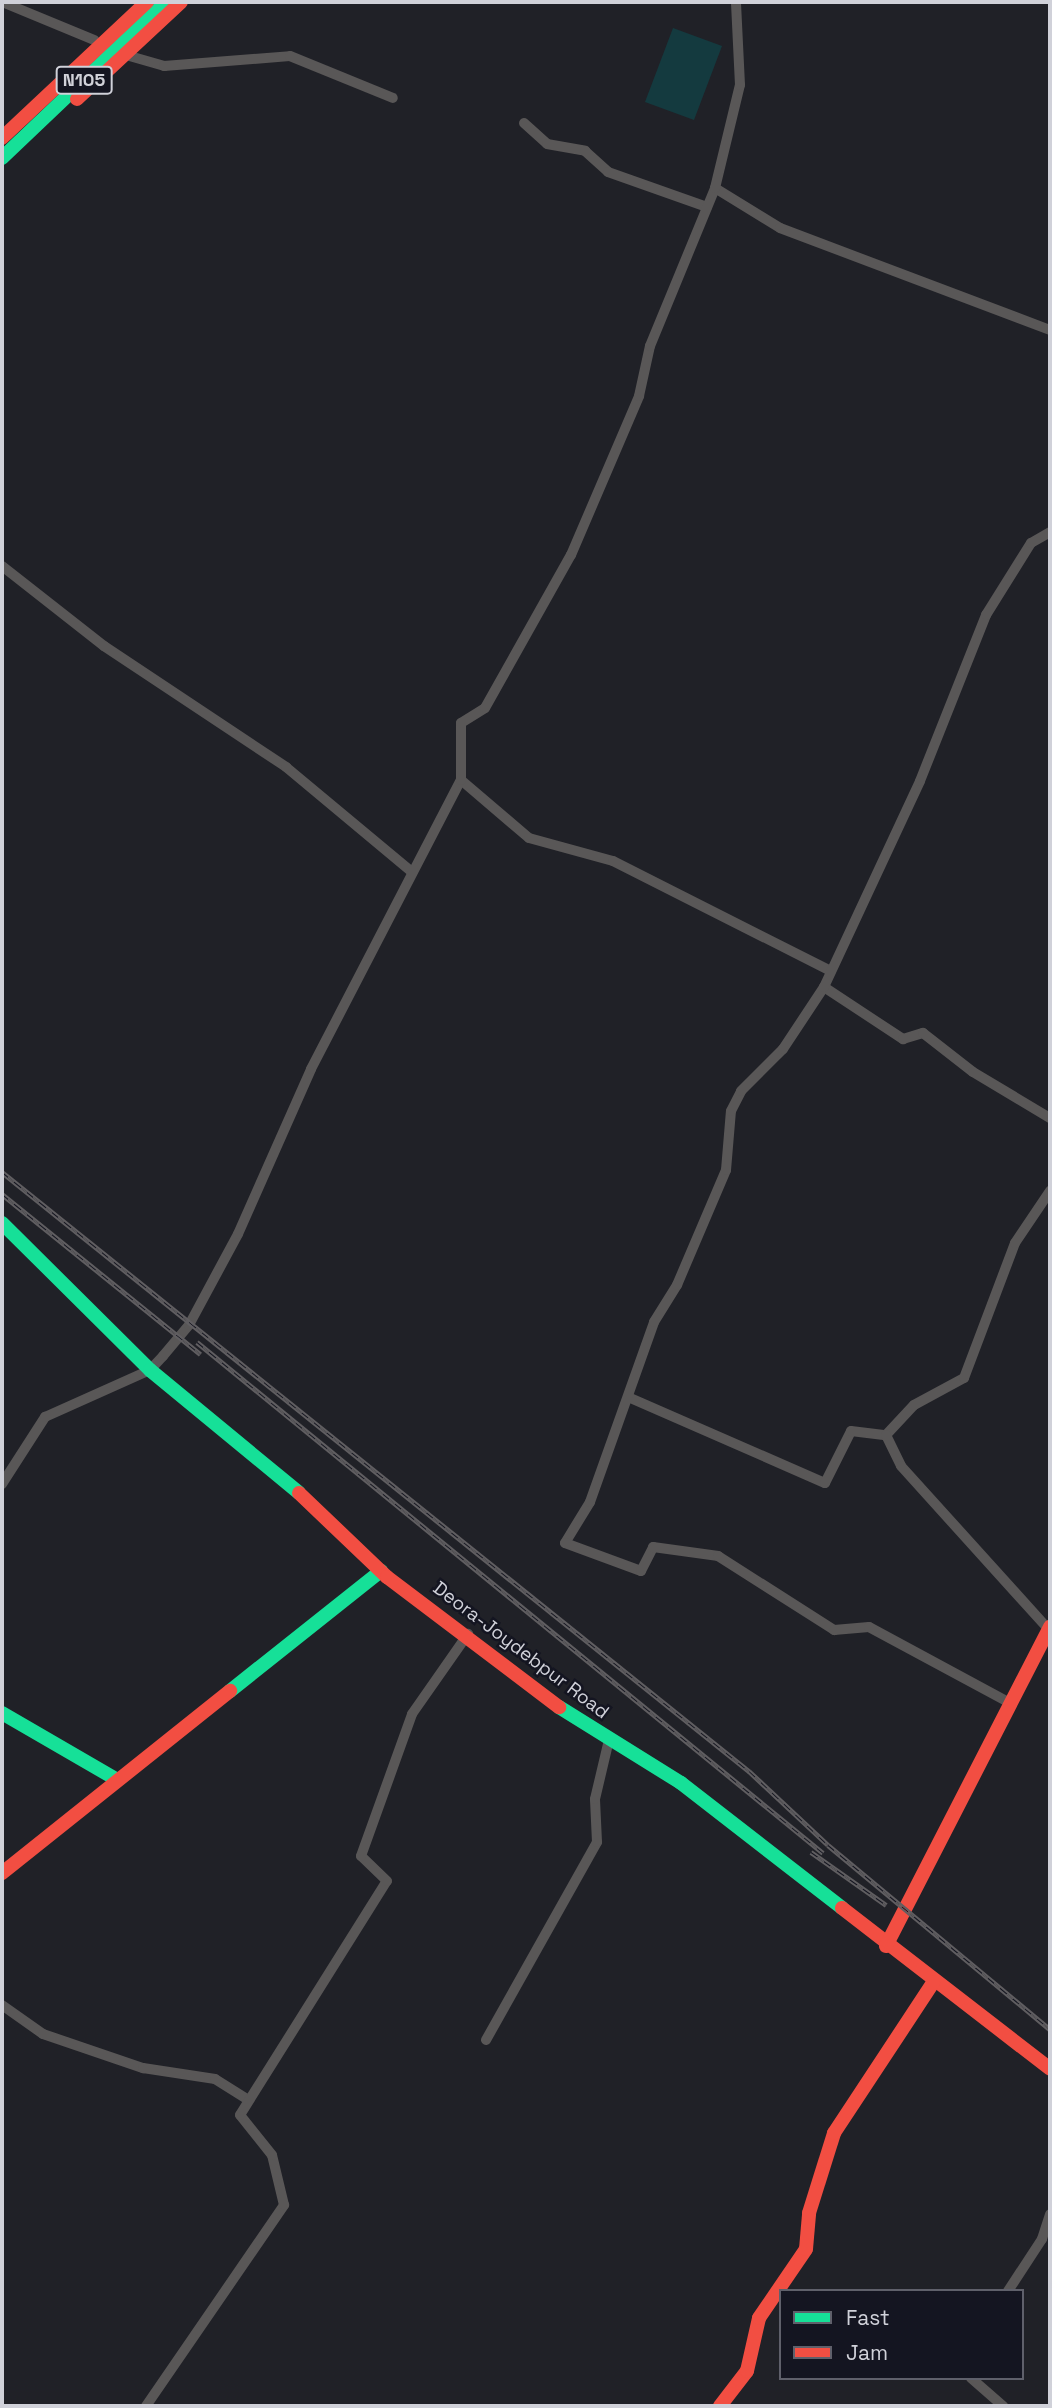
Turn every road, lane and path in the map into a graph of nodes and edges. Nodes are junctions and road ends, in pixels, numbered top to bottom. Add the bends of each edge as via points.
1 (2, 2) edge
2 (134, 2) edge
3 (147, 2) edge
4 (166, 2) edge
5 (181, 2) edge
6 (736, 2) edge
7 (94, 40) junction
8 (126, 55) junction
9 (393, 98) dead end
10 (524, 123) dead end
11 (2, 127) edge
12 (2, 138) edge
13 (2, 158) edge
14 (2, 169) edge
15 (715, 188) junction
16 (707, 207) junction
17 (1050, 330) edge
18 (1050, 532) edge
19 (2, 566) edge
20 (461, 780) junction
21 (411, 871) junction
22 (831, 971) junction
23 (824, 987) junction
24 (1050, 1118) edge
25 (1050, 1192) edge
26 (2, 1223) edge
27 (149, 1370) junction
28 (628, 1397) junction
29 (886, 1435) junction
30 (2, 1484) edge
31 (381, 1572) junction
32 (1050, 1628) edge
33 (468, 1634) junction
34 (1012, 1704) junction
35 (2, 1713) edge
36 (609, 1740) junction
37 (116, 1779) junction
38 (2, 1873) edge
39 (886, 1946) junction
40 (933, 1983) junction
41 (2, 2005) edge
42 (486, 2040) dead end
43 (1050, 2069) edge
44 (248, 2100) junction
45 (1050, 2214) edge
46 (1008, 2289) edge
47 (973, 2380) edge
48 (146, 2406) edge
49 (720, 2406) edge
50 (1003, 2406) edge

1 - 7 street
2 - 7 main road
3 - 12 main road, N105
4 - 13 main road, N105
5 - 8 main road
6 - 15 street via 740,85
7 - 11 main road
8 - 9 street via 164,66 290,57
8 - 14 main road
10 - 16 street via 547,144 585,150 618,177
15 - 16 street
15 - 17 street via 780,228
16 - 20 street via 650,346 639,396 571,555 485,708 461,723
18 - 22 street via 1031,543 986,615 939,738
19 - 21 street via 104,646 286,767
20 - 21 street
20 - 22 street via 529,838 613,861
21 - 27 street via 396,914 306,1080 238,1234 189,1325
22 - 23 street
23 - 24 street via 903,1039 923,1032 973,1072
23 - 28 street via 783,1049 741,1091 731,1111 726,1170 677,1285 654,1322
25 - 29 street via 1015,1243 964,1378 914,1405
26 - 27 main road, Deora-Joydebpur Road
27 - 30 street via 45,1417
27 - 31 main road, Deora-Joydebpur Road via 293,1488
28 - 29 street via 675,1413 820,1483 828,1481 850,1431
28 - 34 street via 590,1502 565,1543 641,1571 653,1547 718,1556 834,1630 869,1627
29 - 32 street via 901,1466
31 - 33 main road, Deora-Joydebpur Road
31 - 37 main road
32 - 34 main road
33 - 36 main road, Deora-Joydebpur Road
33 - 44 street via 412,1714 361,1856 387,1881
34 - 39 main road
35 - 37 main road
36 - 39 main road, Deora-Joydebpur Road via 681,1783
36 - 42 street via 595,1799 597,1842
37 - 38 main road
39 - 40 main road, Deora-Joydebpur Road
40 - 43 main road, Deora-Joydebpur Road
40 - 49 main road via 834,2133 809,2213 806,2249 759,2318 748,2368
41 - 44 street via 43,2034 143,2068 215,2079
44 - 48 street via 240,2119 272,2155 285,2202
45 - 46 street via 1042,2239
47 - 50 street

